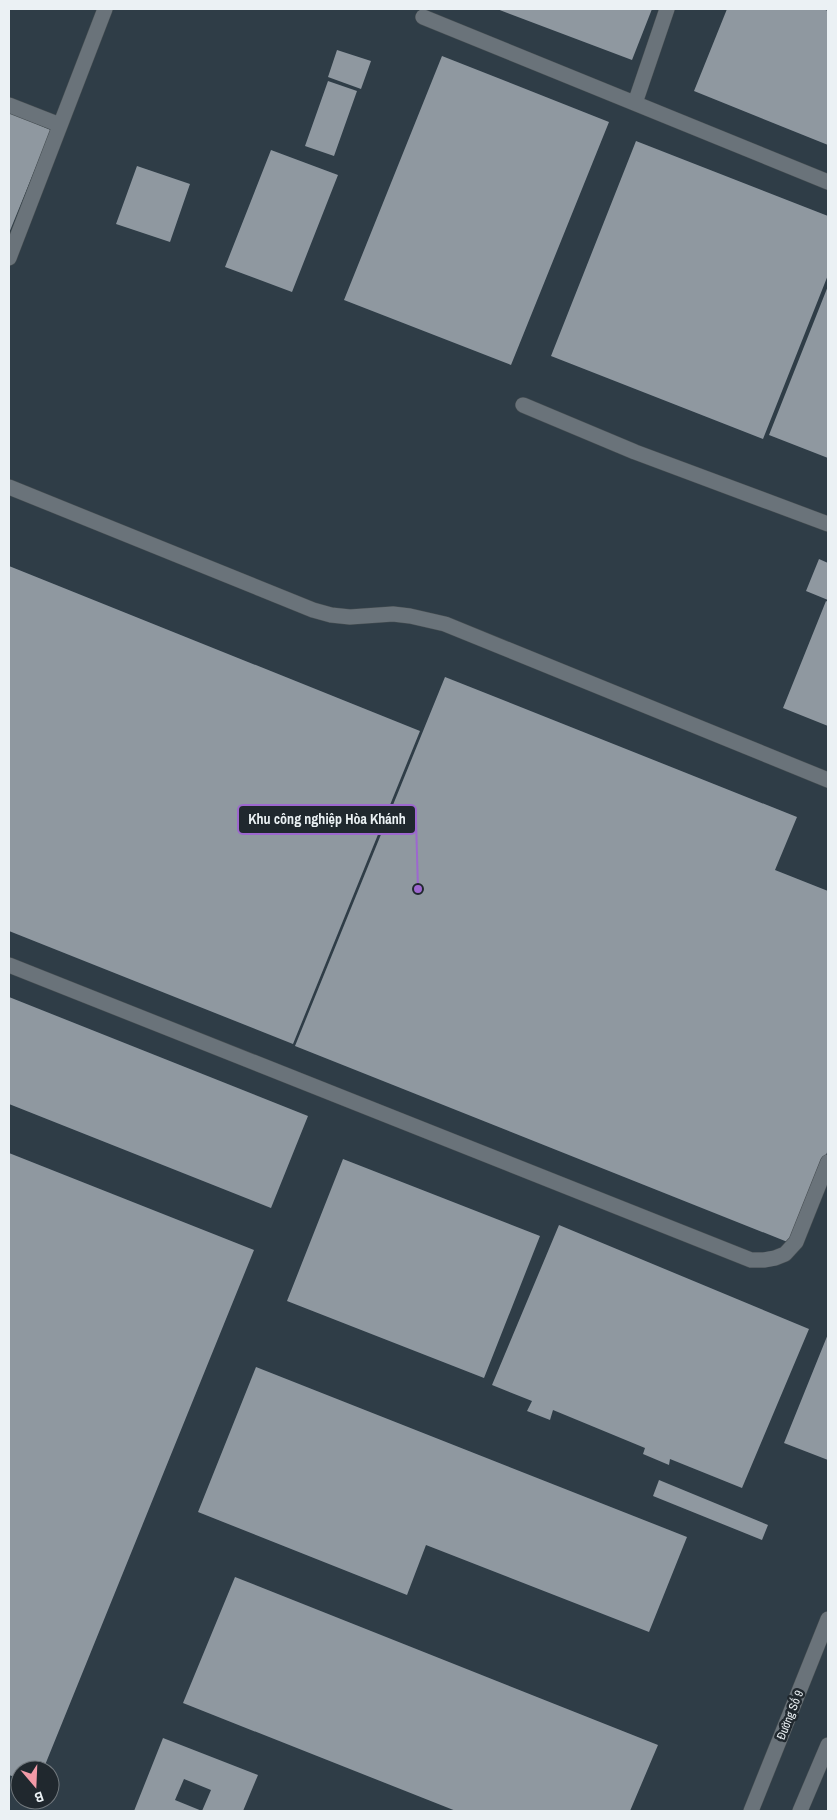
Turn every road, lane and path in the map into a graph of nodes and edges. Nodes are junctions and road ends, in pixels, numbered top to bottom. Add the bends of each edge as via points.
1 (105, 9) edge
2 (667, 9) edge
3 (423, 17) dead end
4 (635, 103) junction
5 (9, 105) edge
6 (60, 126) junction
7 (828, 182) edge
8 (9, 258) edge
9 (523, 405) dead end
10 (9, 487) edge
11 (828, 524) edge
12 (828, 780) edge
13 (9, 965) edge
14 (828, 1162) edge
15 (828, 1619) edge
16 (828, 1745) edge
17 (751, 1811) edge
18 (800, 1811) edge

1 - 6 street
2 - 4 street
3 - 4 street
4 - 7 street
5 - 6 street
6 - 8 street
9 - 11 street via 635,452
10 - 12 street via 313,610 350,617 393,614 444,624
13 - 14 street via 751,1260 775,1258 785,1254 796,1242
15 - 17 street, Đường Số 9
16 - 18 street

